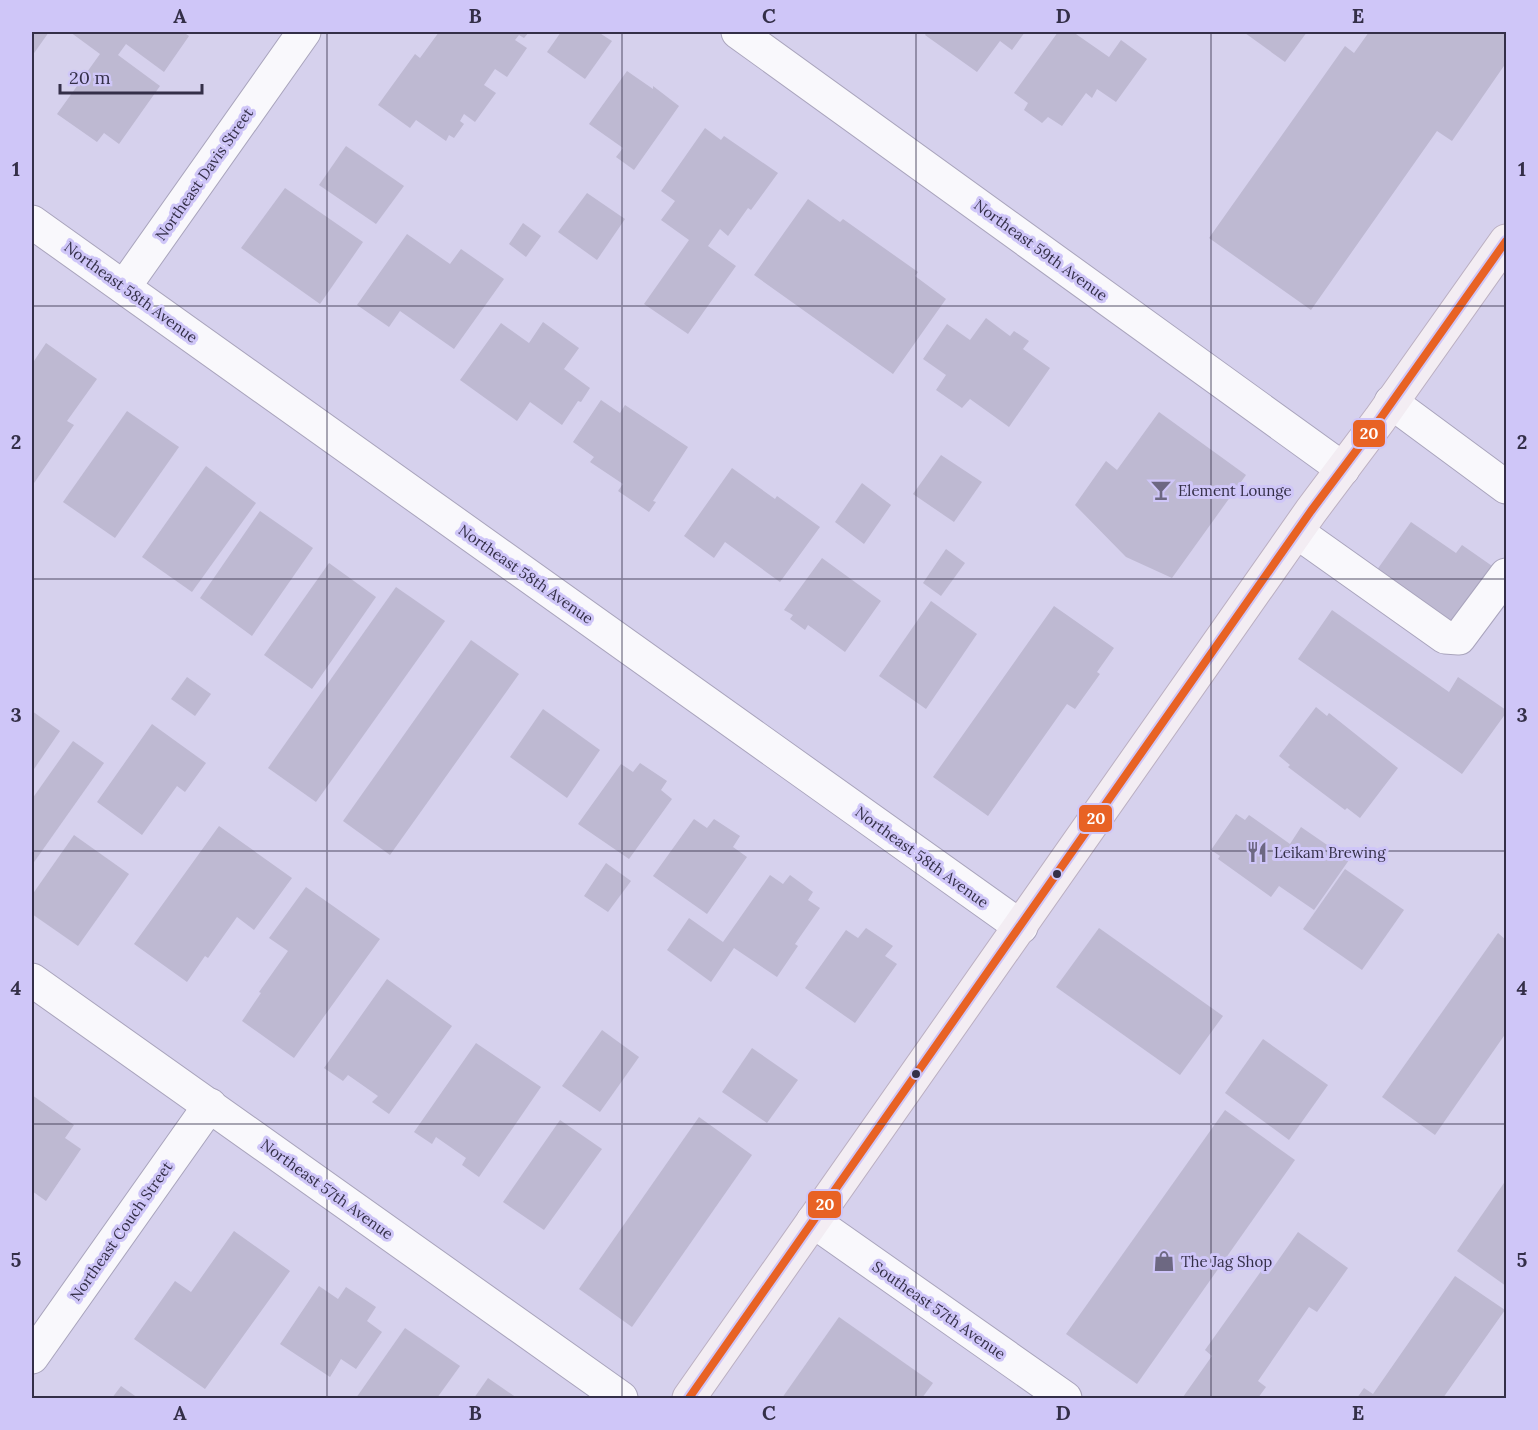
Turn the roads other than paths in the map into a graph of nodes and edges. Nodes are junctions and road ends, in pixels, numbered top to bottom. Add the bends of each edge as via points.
1 (304, 32) edge
2 (738, 32) edge
3 (32, 222) edge
4 (1506, 241) edge
5 (124, 287) junction
6 (1391, 402) junction
7 (1343, 469) junction
8 (1506, 487) edge
9 (1297, 532) junction
10 (1506, 575) edge
11 (1021, 927) junction
12 (32, 980) edge
13 (210, 1105) junction
14 (813, 1221) junction
15 (32, 1357) edge
16 (621, 1398) edge
17 (689, 1398) edge
18 (1065, 1398) edge

1 - 5 street, Northeast Davis Street
2 - 7 street, Northeast 59th Avenue
3 - 5 street, Northeast 58th Avenue
4 - 6 main road
5 - 11 street, Northeast 58th Avenue
6 - 7 main road
6 - 8 street
7 - 9 main road
9 - 10 street via 1445,638 1459,638
9 - 11 main road
11 - 14 main road
12 - 13 street, Northeast 57th Avenue
13 - 15 street, Northeast Couch Street
13 - 16 street, Northeast 57th Avenue
14 - 17 main road
14 - 18 street, Southeast 57th Avenue

